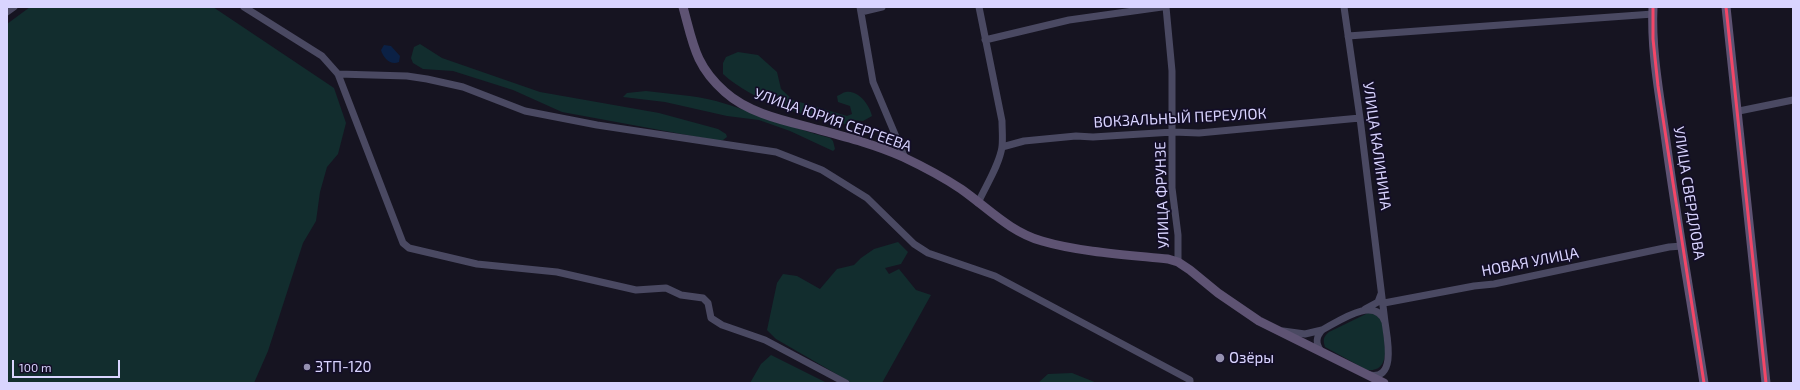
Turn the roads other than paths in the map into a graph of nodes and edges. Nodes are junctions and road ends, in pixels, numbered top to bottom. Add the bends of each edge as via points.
1 (14, 7) edge
2 (244, 7) edge
3 (683, 7) edge
4 (882, 7) edge
5 (979, 7) edge
6 (1162, 7) edge
7 (1166, 7) edge
8 (1344, 7) edge
9 (1726, 7) edge
10 (1654, 9) edge
11 (860, 10) edge
12 (7, 12) edge
13 (1348, 36) junction
14 (985, 40) junction
15 (338, 74) junction
16 (1793, 100) edge
17 (1739, 112) junction
18 (1360, 118) junction
19 (1173, 132) junction
20 (1002, 147) junction
21 (905, 158) junction
22 (978, 203) junction
23 (1682, 246) junction
24 (1178, 262) junction
25 (1382, 289) junction
26 (1384, 303) junction
27 (1363, 310) junction
28 (1385, 322) junction
29 (1275, 329) junction
30 (1322, 330) junction
31 (1321, 352) junction
32 (1364, 374) junction
33 (846, 383) edge
34 (1190, 383) edge
35 (1384, 383) edge
36 (1704, 383) edge
37 (1766, 383) edge

1 - 12 street
2 - 15 street via 322,56
3 - 21 main road, УЛИЦА ЮРИЯ СЕРГЕЕВА via 698,60 706,73 726,93 747,107 776,119 860,141
4 - 11 street
5 - 14 street
6 - 14 street via 1069,20
7 - 19 street, УЛИЦА ФРУНЗЕ via 1172,64
8 - 13 street, УЛИЦА КАЛИНИНА
9 - 17 main road
10 - 13 street
10 - 23 main road, УЛИЦА СВЕРДЛОВА via 1654,42 1661,103
11 - 21 street via 873,82
13 - 18 street, УЛИЦА КАЛИНИНА
14 - 20 street via 1002,121
15 - 33 street via 403,243 409,248 477,264 557,272 636,290 666,288 686,296 703,298 708,303 711,318 722,326 765,340
15 - 34 street via 428,79 463,87 525,111 597,125 776,152 822,170 867,198 914,244 928,253 995,276 1190,380
16 - 17 street
17 - 37 main road
18 - 19 street, ВОКЗАЛЬНЫЙ ПЕРЕУЛОК
18 - 25 street, УЛИЦА КАЛИНИНА
19 - 20 street, ВОКЗАЛЬНЫЙ ПЕРЕУЛОК via 1076,136 1024,141
19 - 24 street, УЛИЦА ФРУНЗЕ via 1172,188 1178,235
20 - 22 street
21 - 22 main road, УЛИЦА ЮРИЯ СЕРГЕЕВА via 961,189
22 - 24 main road, УЛИЦА ЮРИЯ СЕРГЕЕВА via 1012,228 1041,241
23 - 26 street, НОВАЯ УЛИЦА via 1494,284
23 - 36 main road, УЛИЦА СВЕРДЛОВА
24 - 29 main road, УЛИЦА ЮРИЯ СЕРГЕЕВА via 1218,293
25 - 26 street, УЛИЦА КАЛИНИНА
25 - 27 street via 1378,302
26 - 28 street, УЛИЦА КАЛИНИНА
27 - 28 street via 1377,311
27 - 30 street
28 - 32 street via 1388,363 1377,375
29 - 30 street via 1305,334
29 - 31 main road, УЛИЦА ЮРИЯ СЕРГЕЕВА
30 - 31 street via 1316,343
31 - 32 main road
32 - 35 main road

